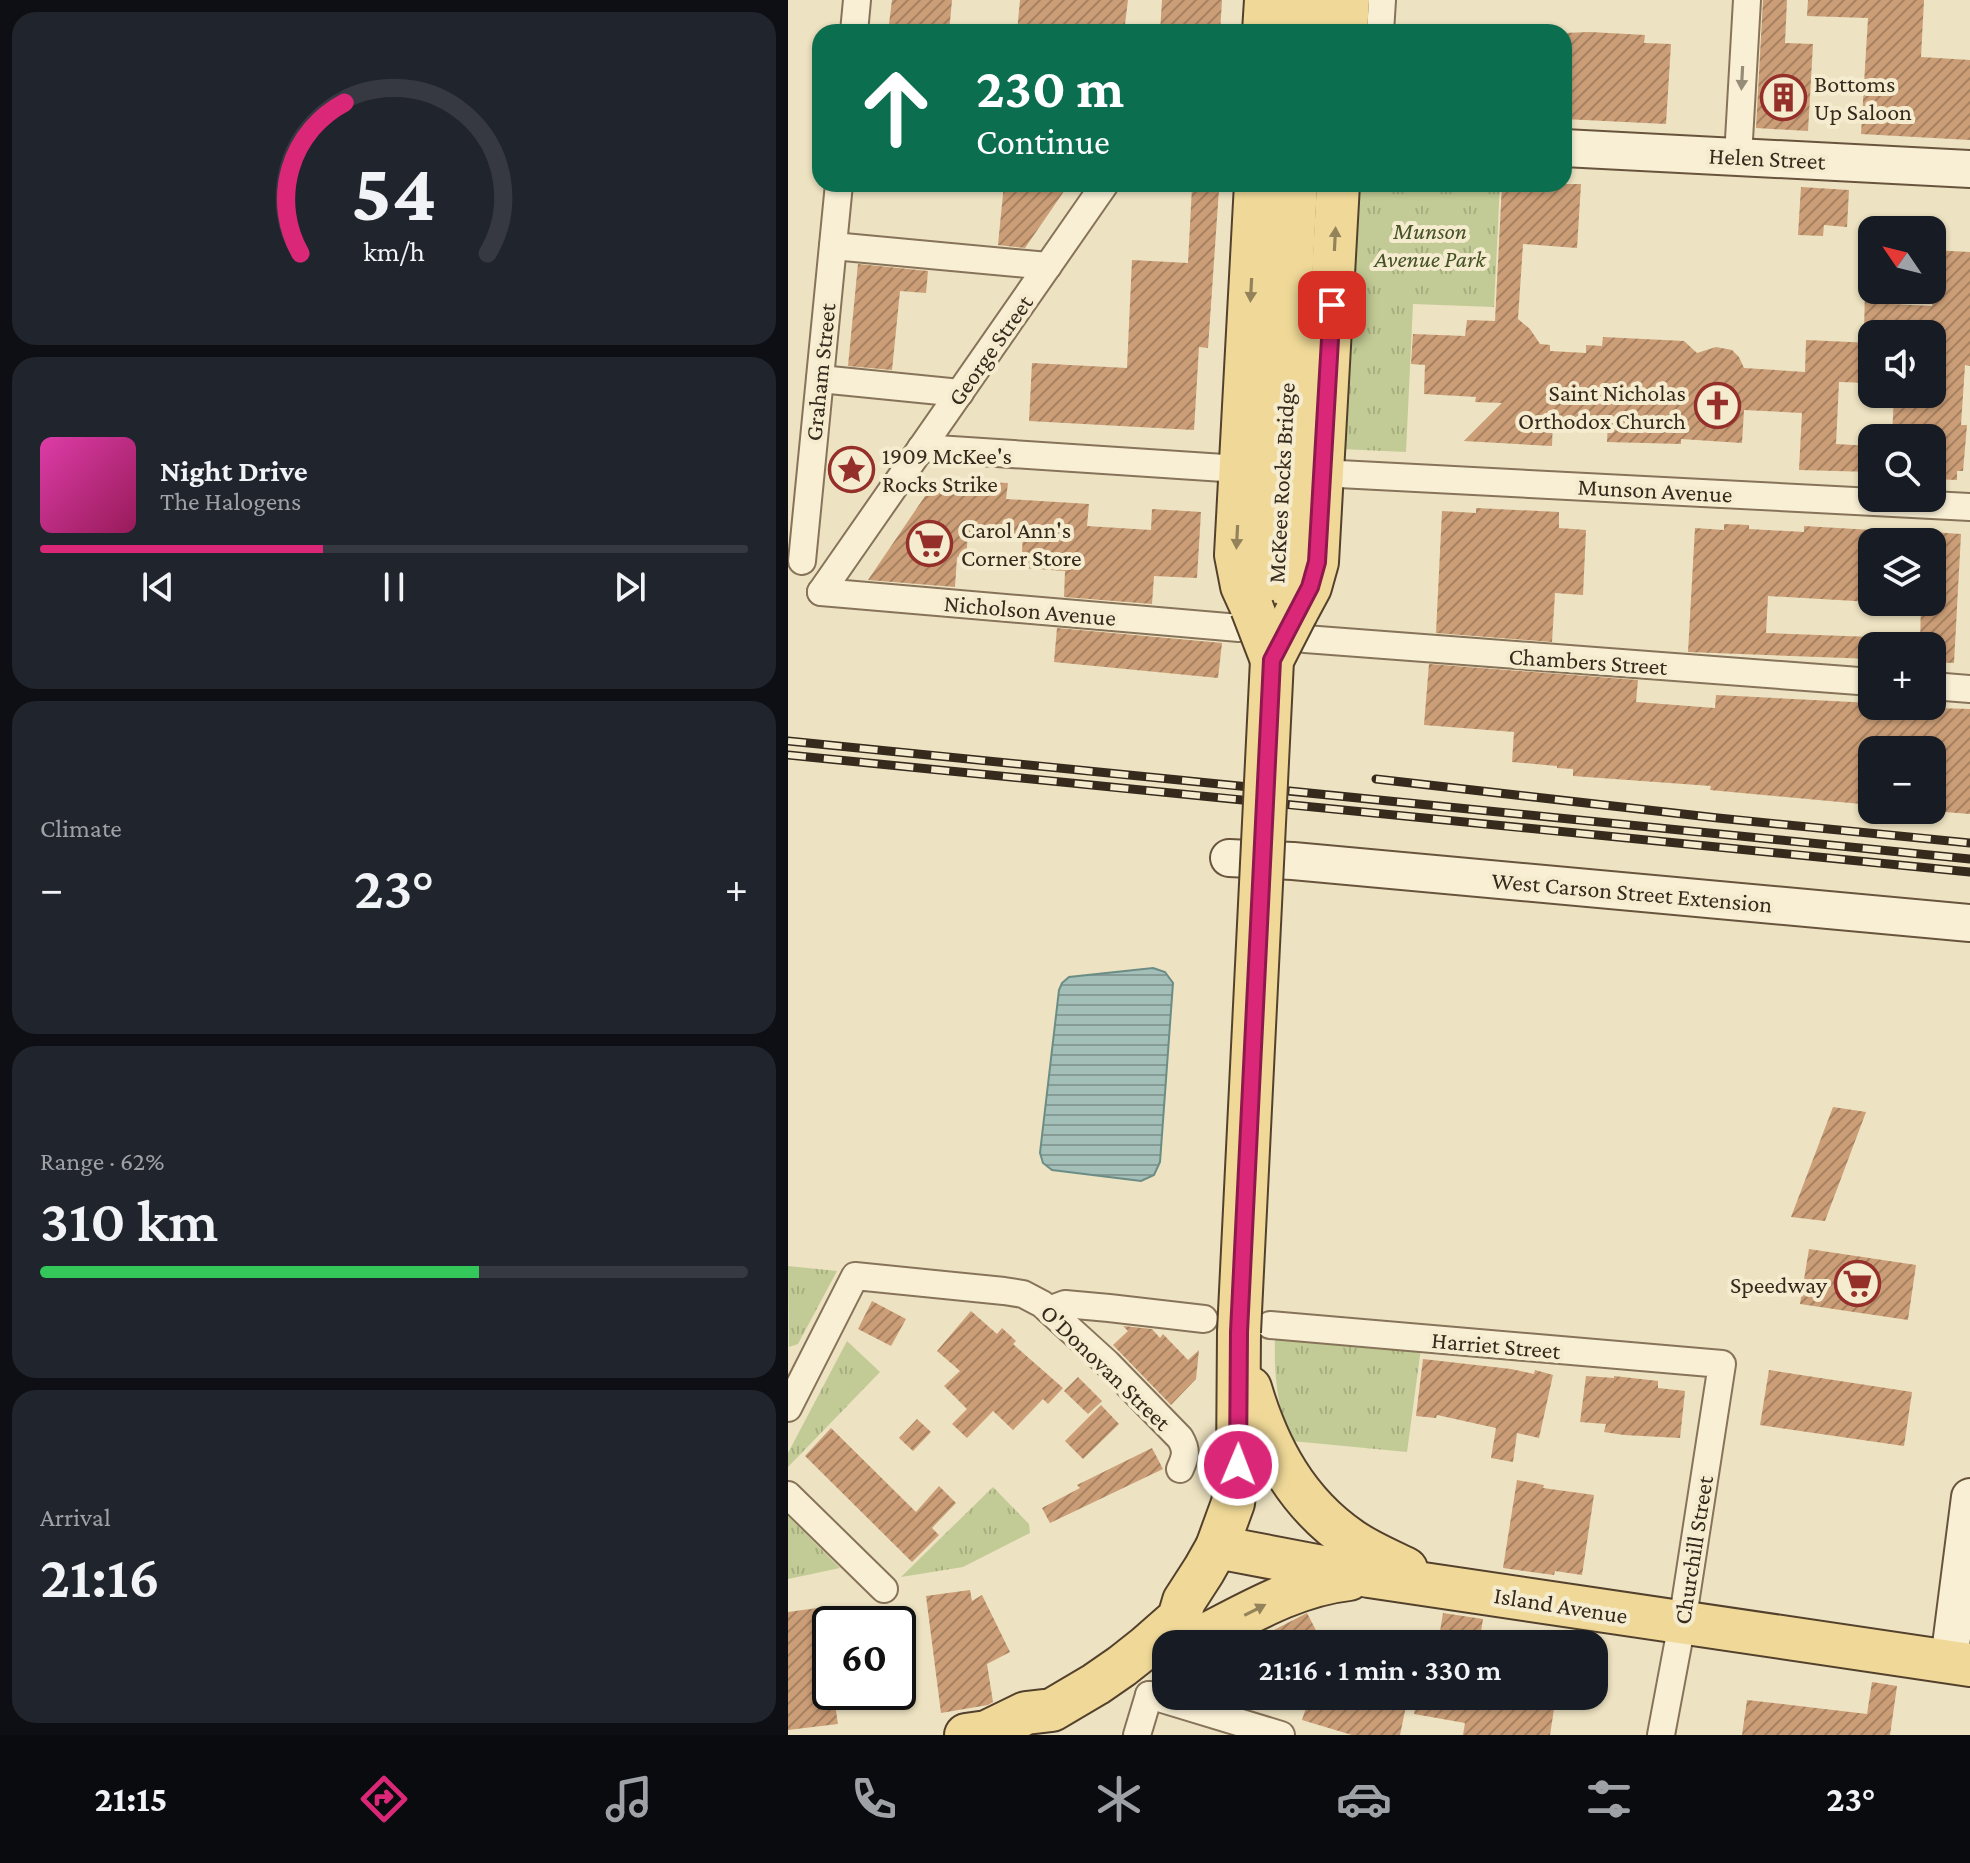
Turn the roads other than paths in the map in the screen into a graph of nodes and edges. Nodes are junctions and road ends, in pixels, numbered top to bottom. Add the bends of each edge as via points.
1 (857, 0) edge
2 (1266, 0) edge
3 (1307, 0) edge
4 (1348, 0) edge
5 (1382, 0) edge
6 (1747, 0) edge
7 (855, 24) edge
8 (1264, 24) edge
9 (1306, 24) edge
10 (1346, 24) edge
11 (1380, 24) edge
12 (1572, 148) edge
13 (1738, 157) junction
14 (1970, 169) edge
15 (838, 192) edge
16 (1099, 192) edge
17 (1256, 192) edge
18 (1296, 192) edge
19 (1338, 192) edge
20 (833, 246) junction
21 (1048, 266) junction
22 (820, 379) junction
23 (960, 393) junction
24 (921, 448) junction
25 (1224, 468) dead end
26 (1339, 474) dead end
27 (1970, 507) edge
28 (795, 560) edge
29 (821, 592) junction
30 (1273, 633) junction
31 (1858, 681) edge
32 (1946, 687) edge
33 (1970, 689) edge
34 (1229, 858) dead end
35 (1970, 923) edge
36 (1049, 1310) junction
37 (1238, 1331) junction
38 (800, 1362) edge
39 (1722, 1364) joint
40 (788, 1408) edge
41 (1180, 1469) dead end
42 (788, 1495) edge
43 (1970, 1497) edge
44 (1217, 1547) junction
45 (1369, 1576) junction
46 (1439, 1586) junction
47 (884, 1589) dead end
48 (1184, 1601) junction
49 (1682, 1623) junction
50 (1216, 1630) edge
51 (1960, 1663) edge
52 (1152, 1664) edge
53 (1136, 1681) junction
54 (1026, 1713) junction
55 (966, 1735) edge
56 (1137, 1735) edge
57 (1281, 1735) edge
58 (1661, 1735) edge

1 - 7 street
2 - 8 main road
3 - 9 main road
4 - 10 main road
5 - 11 street
6 -> 13 street
12 - 13 street, Helen Street
13 - 14 street, Helen Street
15 - 20 street, Graham Street
16 - 21 street, George Street
17 -> 30 main road via 1236,555 1242,586
18 - 30 main road, McKees Rocks Bridge
30 -> 19 main road via 1310,587 1317,562
20 - 21 street, George Street
20 - 22 street, Graham Street
21 - 23 street, George Street
22 - 23 street
22 - 28 street, Graham Street
23 - 24 street, George Street
24 - 25 street
24 - 29 street, George Street
26 - 27 street, Munson Avenue
28 - 29 street
29 - 30 street, Nicholson Avenue
30 - 31 street, Chambers Street
30 - 37 main road, McKees Rocks Bridge, bridge
32 - 33 street
34 - 35 street, West Carson Street Extension
36 - 37 street, Harriet Street via 1065,1304 1109,1308
36 - 38 street, O'Donovan Street via 1023,1294 855,1276
36 - 41 street, O'Donovan Street via 1180,1438 1186,1457
37 - 39 street, Harriet Street
37 - 44 main road, McKees Rocks Bridge via 1238,1465 1230,1514
37 - 46 main road via 1266,1437 1303,1496 1354,1542
38 - 40 street
39 - 49 street, Churchill Street
42 - 47 street
43 - 51 street
44 - 45 main road, Island Avenue
44 - 48 main road
45 - 46 main road, Island Avenue
50 -> 45 main road via 1298,1590
46 - 49 main road, Island Avenue
48 - 53 main road via 1179,1618 1146,1647
48 - 54 main road via 1166,1604 1123,1643 1041,1696
49 - 51 main road, Island Avenue
49 - 58 street, Churchill Street
52 - 53 main road
53 - 54 main road via 1096,1684 1052,1710
53 - 56 street
53 - 57 street
54 - 55 main road via 987,1732

